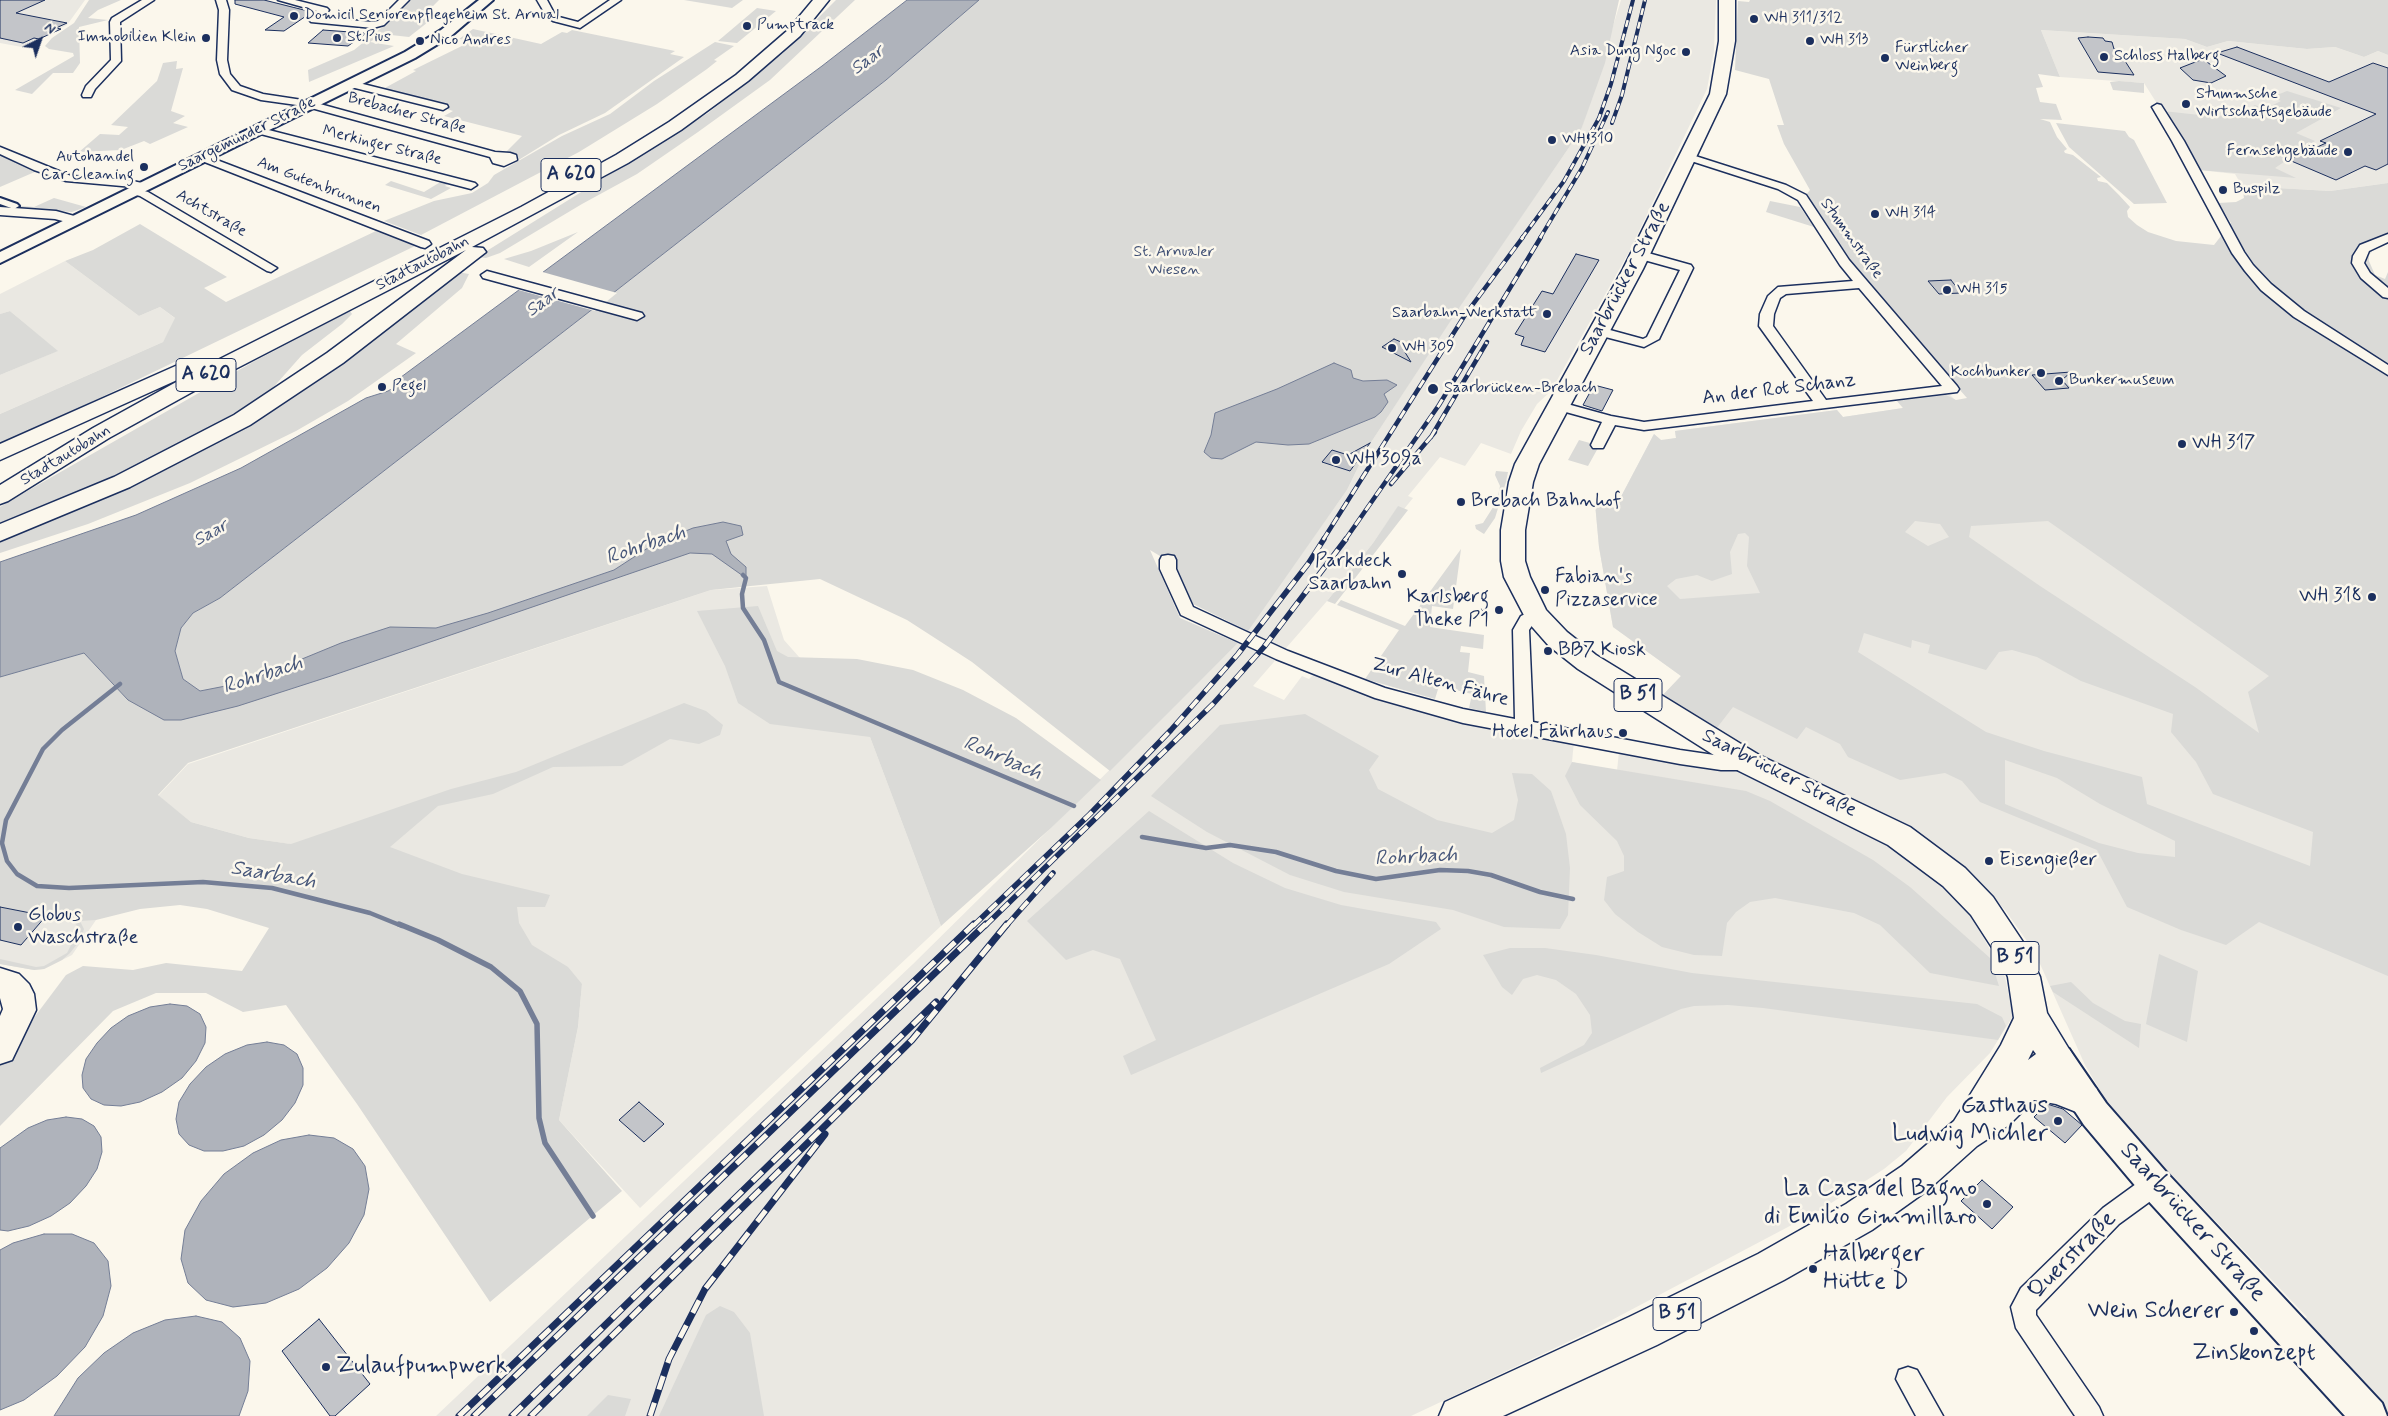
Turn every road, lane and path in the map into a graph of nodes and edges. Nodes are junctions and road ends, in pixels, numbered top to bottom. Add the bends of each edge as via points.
1 (149, 0) edge
2 (221, 0) edge
3 (283, 0) edge
4 (404, 0) edge
5 (488, 0) edge
6 (542, 0) edge
7 (616, 0) edge
8 (805, 0) edge
9 (821, 0) edge
10 (830, 0) edge
11 (1727, 0) edge
12 (308, 2) edge
13 (805, 22) junction
14 (351, 84) junction
15 (87, 95) dead end
16 (310, 104) junction
17 (443, 107) dead end
18 (2157, 107) dead end
19 (257, 130) junction
20 (0, 150) edge
21 (495, 155) dead end
22 (201, 157) junction
23 (1689, 157) junction
24 (471, 185) dead end
25 (138, 189) junction
26 (0, 201) edge
27 (14, 206) dead end
28 (0, 211) edge
29 (74, 220) junction
30 (2388, 238) edge
31 (468, 242) junction
32 (425, 244) dead end
33 (1640, 254) junction
34 (0, 258) edge
35 (411, 264) junction
36 (271, 268) dead end
37 (492, 271) dead end
38 (1862, 284) junction
39 (2388, 294) edge
40 (642, 312) dead end
41 (1599, 331) junction
42 (234, 346) junction
43 (2388, 370) edge
44 (1952, 389) joint
45 (1823, 405) junction
46 (1560, 406) junction
47 (1610, 420) junction
48 (1598, 445) dead end
49 (0, 453) edge
50 (0, 478) edge
51 (0, 496) edge
52 (0, 533) edge
53 (1168, 560) dead end
54 (1536, 616) junction
55 (1524, 727) junction
56 (1749, 763) junction
57 (0, 982) edge
58 (2030, 1018) junction
59 (0, 1049) edge
60 (2058, 1060) junction
61 (2021, 1070) junction
62 (2084, 1099) junction
63 (2155, 1184) junction
64 (1908, 1379) dead end
65 (1459, 1416) edge
66 (1930, 1416) edge
67 (2090, 1416) edge
68 (2369, 1416) edge

1 - 15 street via 117,18 116,61
2 - 16 street, Brebacher Straße via 224,10 222,60 225,74 232,84 261,97
3 - 12 street
4 - 12 street via 382,23 373,25 314,20 324,10
5 - 14 street, Saargemünder Straße via 430,44
6 - 7 street via 556,19 580,24
8 - 31 main road, Stadtautobahn / A 620 via 724,76 663,120
9 - 13 main road, A 620
10 - 13 main road
11 - 23 main road, Saarbrücker Straße / B 51 via 1722,83
13 - 31 main road, A 620 via 774,52 718,96 658,136 576,186
14 - 16 street, Saargemünder Straße
14 - 17 street
16 - 19 street, Saargemünder Straße
16 - 21 street, Brebacher Straße
18 - 43 street via 2238,253 2253,272 2299,314
19 - 22 street, Saargemünder Straße
19 - 24 street, Merkinger Straße
20 - 25 street, Achtstraße via 70,179 129,182
22 - 25 street, Saargemünder Straße
22 - 32 street, Am Gutenbrunnen
23 - 33 main road, Saarbrücker Straße / B 51
23 - 38 street, Stummstraße via 1798,195
25 - 29 street, Saargemünder Straße
25 - 36 street, Achtstraße
26 - 27 street
28 - 29 street via 56,215
29 - 34 street, Saargemünder Straße
30 - 39 street via 2364,248 2358,262 2365,275
31 - 35 main road, Stadtautobahn / A 620
31 - 52 main road via 443,277 335,358 242,420 122,482
33 - 41 main road, Saarbrücker Straße / B 51
33 - 41 street via 1687,268 1652,339 1644,343
35 - 42 main road, Stadtautobahn / A 620
35 - 51 main road, Stadtautobahn / A 620 via 101,434
37 - 40 street
38 - 44 street, Stummstraße
38 - 45 street via 1782,290 1774,296 1767,314 1766,326
41 - 46 main road, Saarbrücker Straße / B 51
42 - 49 main road
42 - 50 main road, Stadtautobahn / A 620
44 - 45 street, An der Rot Schanz
45 - 47 street, An der Rot Schanz via 1656,426
46 - 47 street, An der Rot Schanz
46 - 54 main road, Saarbrücker Straße / B 51 via 1527,464 1513,530 1513,560 1517,577
47 - 48 street
53 - 55 street, Zur Alten Fähre via 1168,569 1182,605 1197,618 1381,693 1463,716
54 - 55 street via 1527,620 1521,630
54 - 56 main road, Saarbrücker Straße / B 51 via 1587,662
55 - 56 street, Zur Alten Fähre via 1707,761
56 - 58 main road, Saarbrücker Straße / B 51 via 1899,836 1954,878 1982,906 2014,955 2024,977
57 - 59 main road via 8,984 18,994 20,1010
58 - 60 main road, Saarbrücker Straße / B 51
58 - 61 main road, B 51
60 - 61 main road, B 51 via 2042,1069
60 - 62 main road, Saarbrücker Straße
61 - 62 main road
61 - 65 main road, B 51 via 1965,1134 1888,1199 1771,1267 1624,1340
62 - 63 main road, Saarbrücker Straße
63 - 67 street, Querstraße via 2111,1216 2023,1307 2025,1319
63 - 68 main road, Saarbrücker Straße
64 - 66 street

